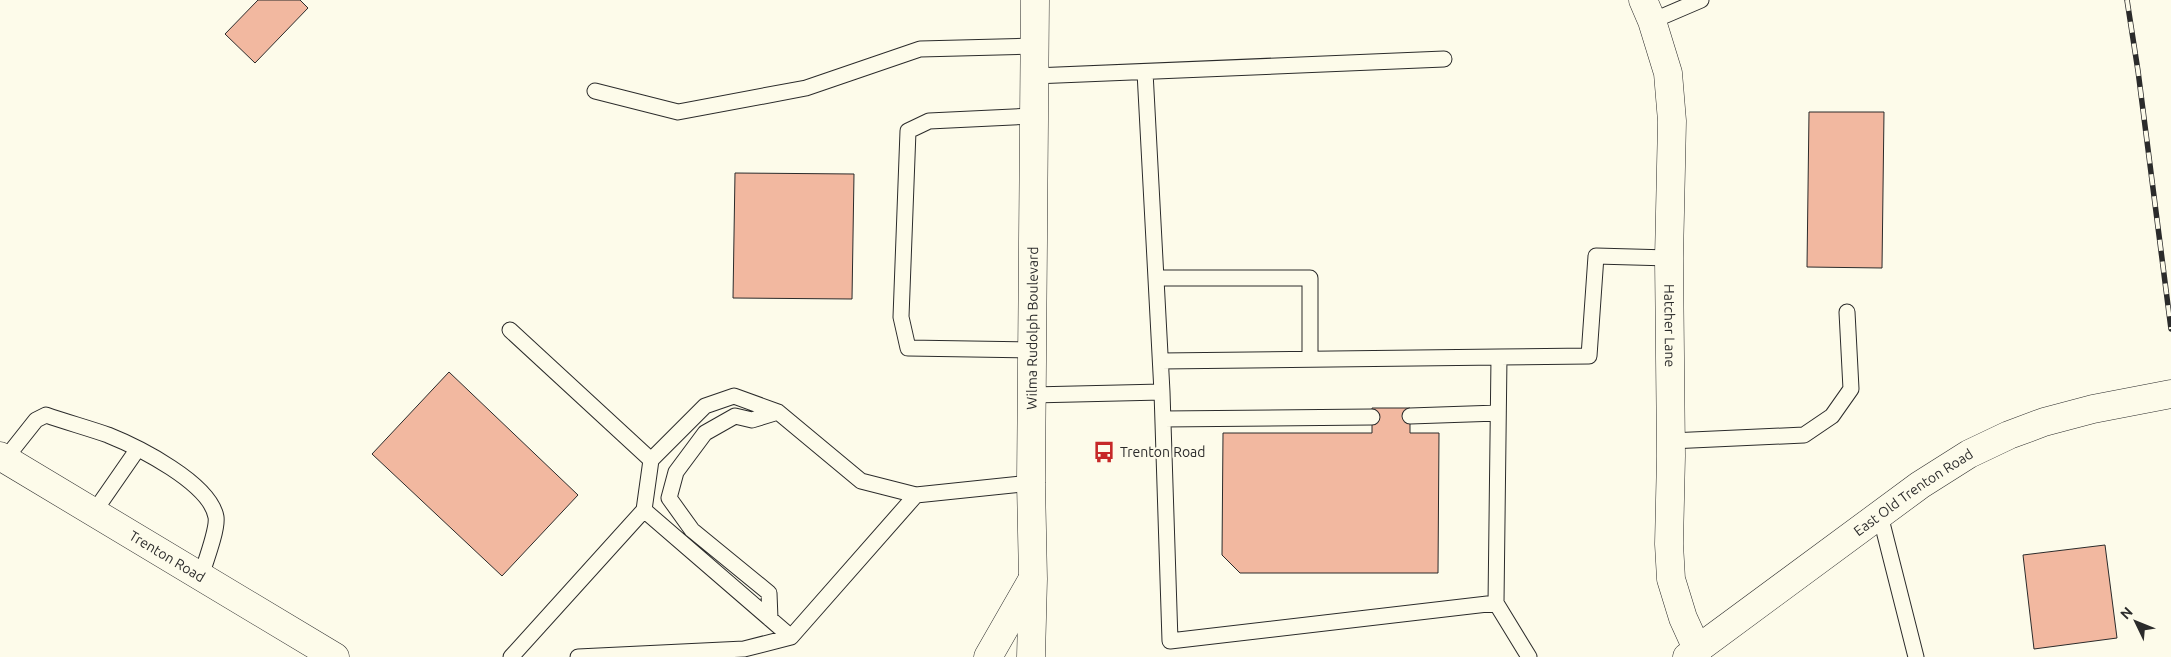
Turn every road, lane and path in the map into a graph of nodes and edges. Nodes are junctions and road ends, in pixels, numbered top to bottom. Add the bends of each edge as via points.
1 (1035, 0) edge
2 (1701, 0) edge
3 (1647, 10) edge
4 (1034, 46) junction
5 (1444, 59) dead end
6 (1145, 72) junction
7 (1034, 76) junction
8 (595, 91) dead end
9 (1034, 116) junction
10 (1669, 258) junction
11 (1156, 278) junction
12 (1847, 312) dead end
13 (510, 330) dead end
14 (1033, 350) junction
15 (1499, 357) junction
16 (1310, 359) junction
17 (1160, 360) junction
18 (1162, 392) junction
19 (2171, 394) edge
20 (1032, 395) junction
21 (778, 412) junction
22 (1498, 413) junction
23 (1410, 416) dead end
24 (1372, 417) dead end
25 (1163, 419) junction
26 (1670, 441) junction
27 (137, 450) junction
28 (3, 457) edge
29 (651, 460) junction
30 (1031, 483) junction
31 (916, 495) junction
32 (644, 510) junction
33 (94, 512) junction
34 (1880, 515) junction
35 (201, 576) junction
36 (1033, 579) junction
37 (1496, 603) junction
38 (770, 619) junction
39 (791, 637) junction
40 (1692, 654) edge
41 (335, 657) edge
42 (511, 657) edge
43 (578, 657) edge
44 (988, 657) edge
45 (1031, 657) edge
46 (1529, 657) edge
47 (1916, 657) edge

1 - 4 main road, Wilma Rudolph Boulevard
2 - 3 lane
3 - 10 main road, Hatcher Lane via 1668,73 1672,121
4 - 7 main road, Wilma Rudolph Boulevard
4 - 8 lane via 920,49 806,88 678,112
5 - 6 lane
6 - 7 lane
6 - 11 lane
7 - 9 main road, Wilma Rudolph Boulevard
9 - 14 main road, Wilma Rudolph Boulevard
9 - 14 lane via 929,121 908,131 901,317 908,348
10 - 15 lane via 1596,256 1589,356
10 - 26 main road, Hatcher Lane
11 - 16 lane via 1310,278
11 - 17 lane
12 - 26 lane via 1851,389 1832,416 1804,435
13 - 29 lane
14 - 20 main road, Wilma Rudolph Boulevard
15 - 16 lane
15 - 22 lane
16 - 17 lane
17 - 18 lane
18 - 20 lane
18 - 25 lane
19 - 34 main road, East Old Trenton Road via 2093,409 2009,435 1969,454
20 - 30 main road, Wilma Rudolph Boulevard
21 - 29 lane via 734,396 705,406
21 - 31 lane via 861,481
21 - 38 lane via 752,420 735,416 704,433 676,472 669,498 692,530 769,593
22 - 23 lane
22 - 37 lane
24 - 25 lane
25 - 37 lane via 1170,641
26 - 40 main road, Hatcher Lane via 1671,579
27 - 28 lane via 109,436 46,415 36,420
27 - 33 lane
27 - 35 lane via 177,471 204,494 216,517
28 - 33 main road, Trenton Road
29 - 32 lane
30 - 31 lane
30 - 36 main road, Wilma Rudolph Boulevard
31 - 39 lane
32 - 38 lane
32 - 42 lane
33 - 35 main road, Trenton Road
34 - 40 main road, East Old Trenton Road
34 - 47 lane
35 - 41 main road, Trenton Road
36 - 44 main road
36 - 45 main road, Wilma Rudolph Boulevard
37 - 46 lane
38 - 39 lane
39 - 43 lane via 744,649

